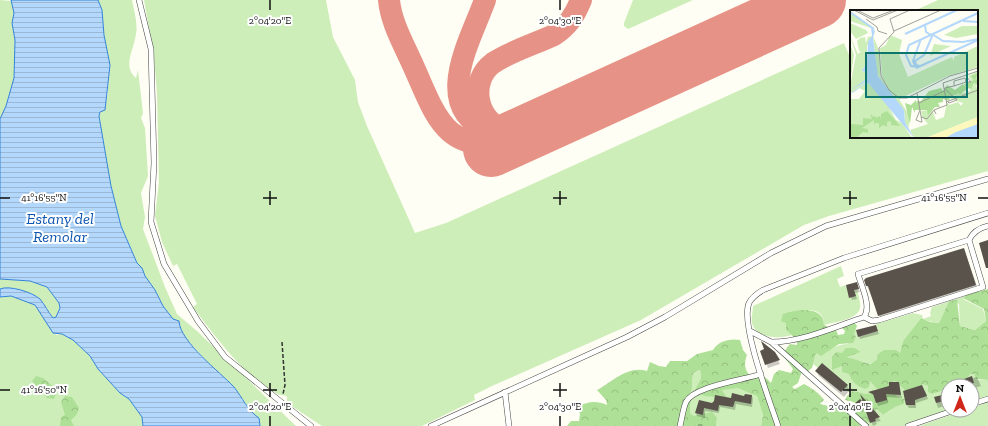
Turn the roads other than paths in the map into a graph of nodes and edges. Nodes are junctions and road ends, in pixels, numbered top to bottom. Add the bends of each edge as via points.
1 (139, 0) edge
2 (988, 179) edge
3 (988, 213) edge
4 (988, 226) edge
5 (969, 240) junction
6 (983, 287) junction
7 (988, 290) edge
8 (864, 318) junction
9 (750, 331) junction
10 (771, 342) junction
11 (761, 374) junction
12 (505, 392) junction
13 (940, 415) edge
14 (311, 426) edge
15 (431, 426) edge
16 (509, 426) edge
17 (680, 426) edge
18 (778, 426) edge
19 (866, 426) edge
20 (908, 426) edge

1 - 14 lane via 151,49 154,163 151,222 164,264 214,344 225,357
2 - 12 lane via 826,226 771,253 628,337
3 - 9 lane via 844,258 762,290 750,302
4 - 5 lane via 981,227
5 - 6 lane
5 - 8 lane via 858,274 867,307
6 - 7 lane
6 - 8 lane via 879,320
8 - 10 lane via 802,337
9 - 10 lane
9 - 11 lane
10 - 19 lane
11 - 17 lane via 712,386 693,394 686,401
11 - 18 lane
12 - 15 lane
12 - 16 lane
13 - 20 lane

